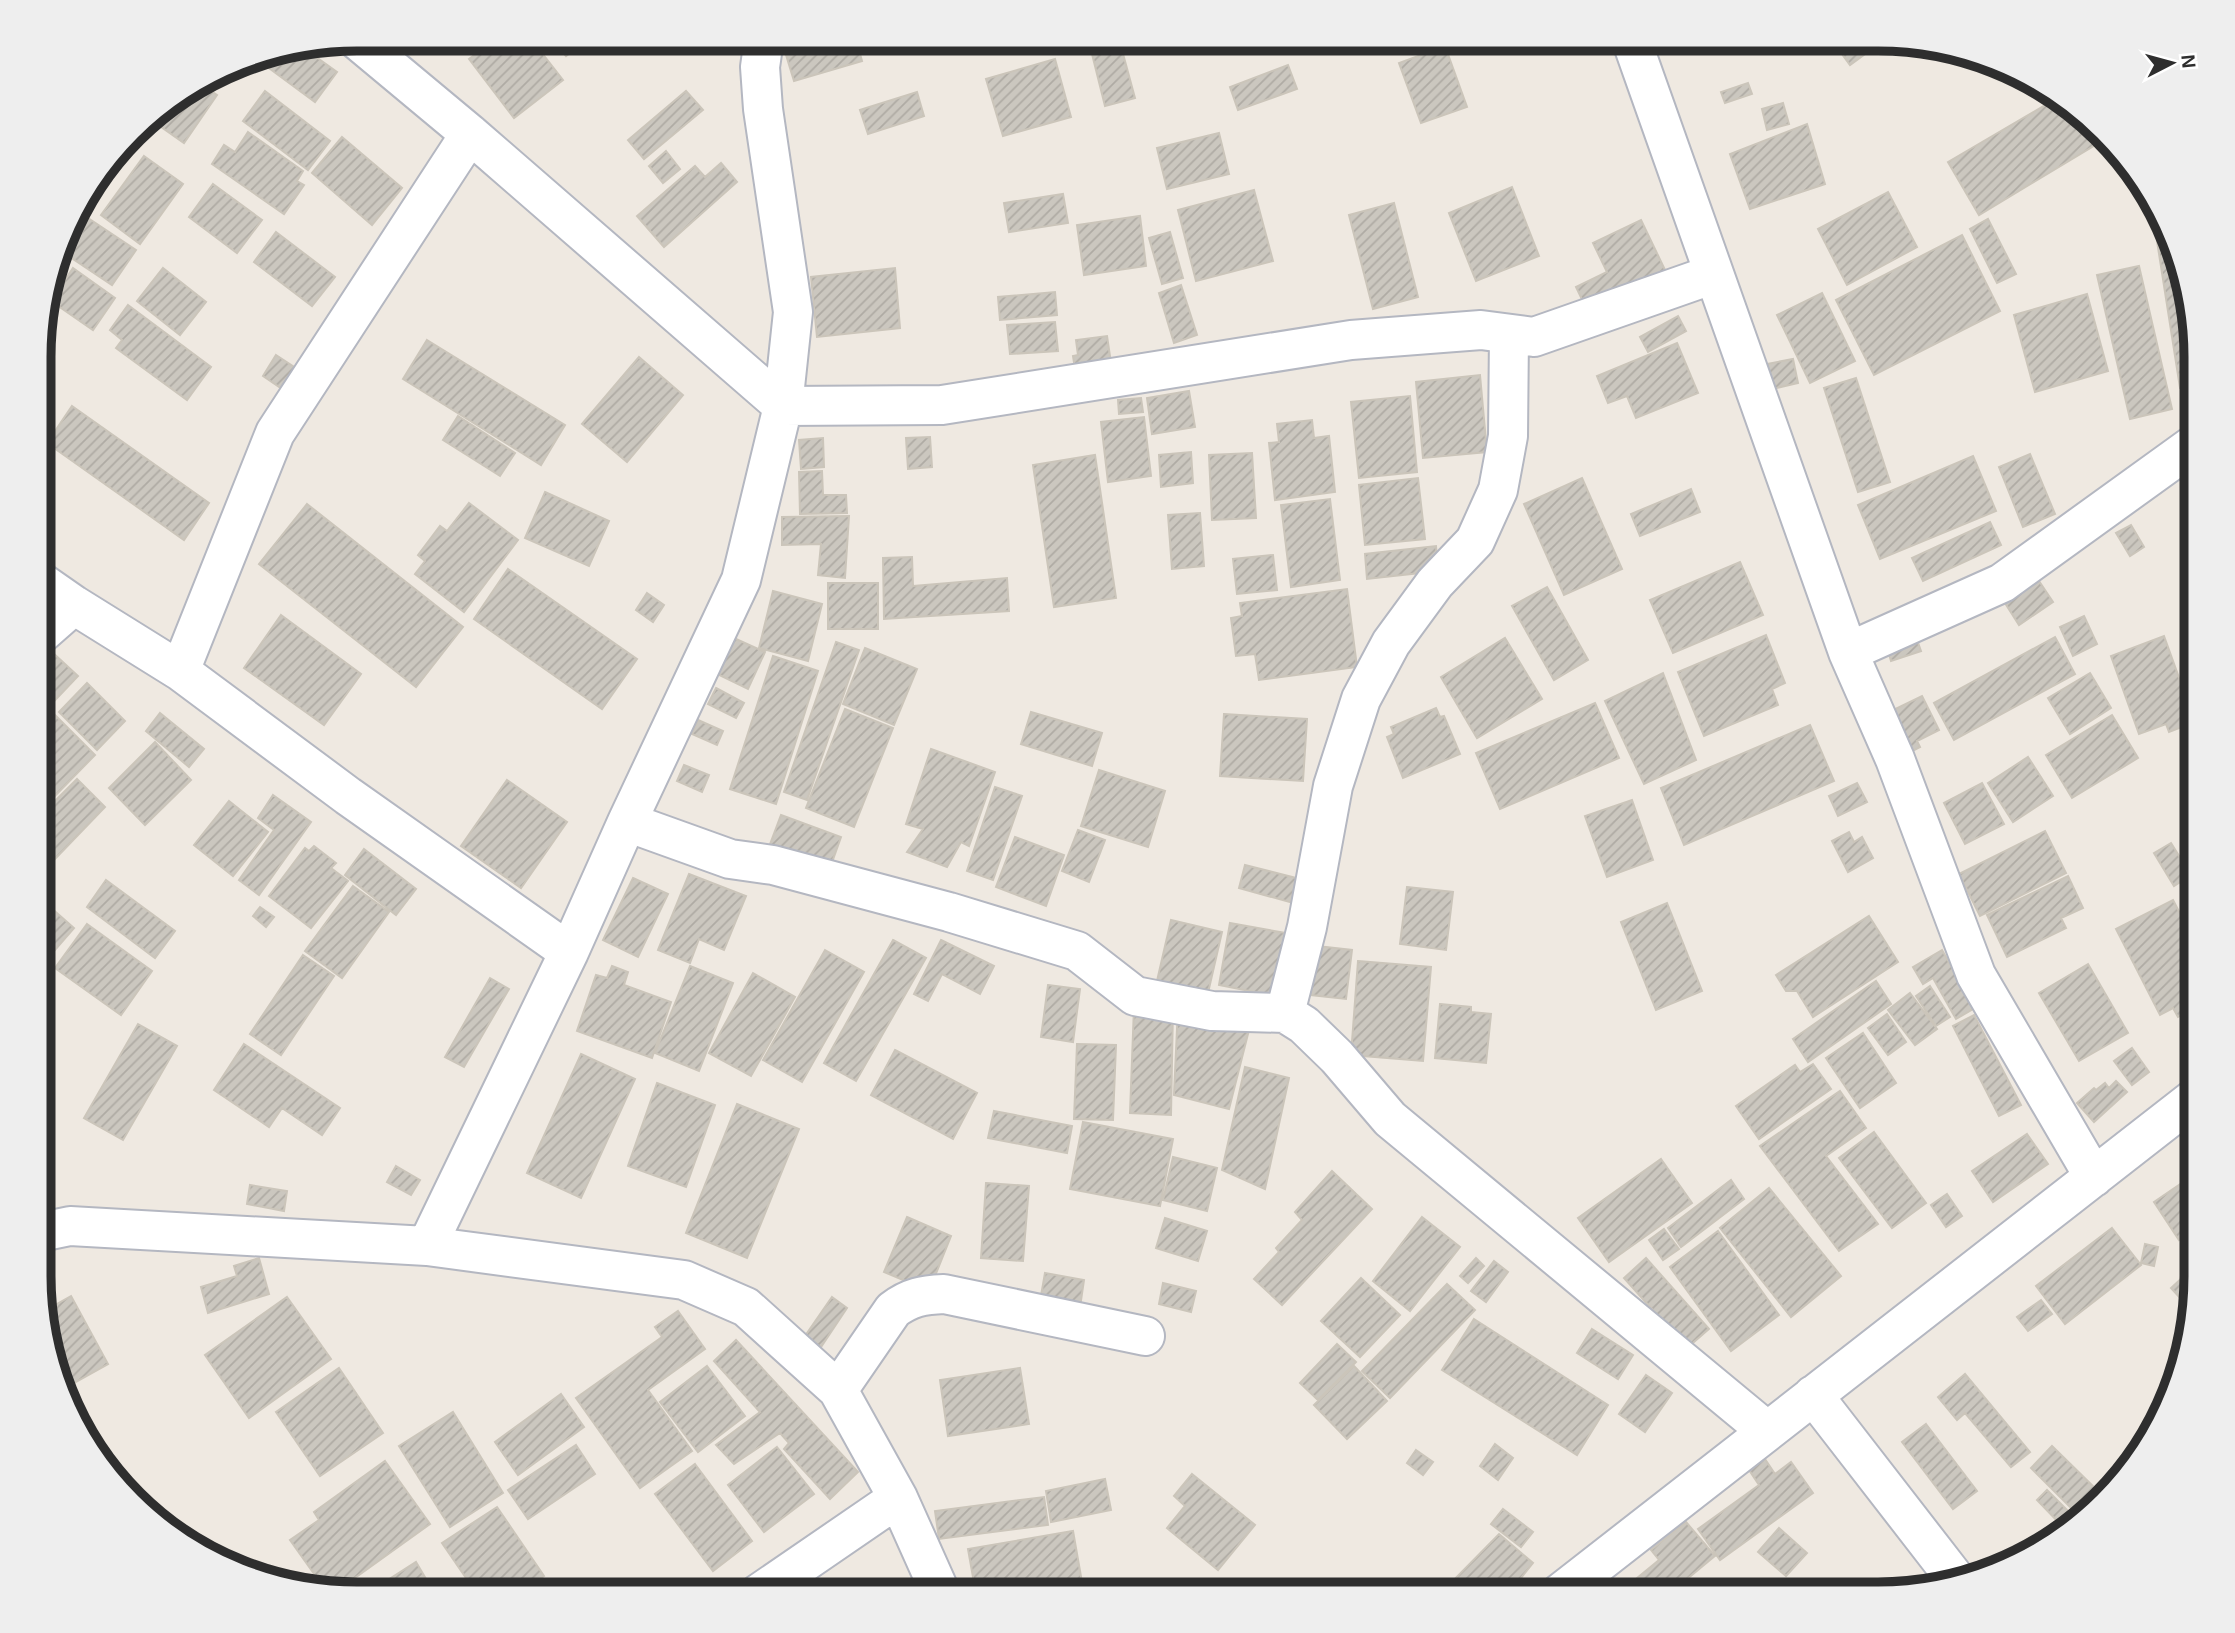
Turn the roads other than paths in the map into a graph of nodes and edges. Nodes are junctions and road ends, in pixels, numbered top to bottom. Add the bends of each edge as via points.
1 (370, 51) edge
2 (762, 51) edge
3 (1635, 51) edge
4 (470, 134) junction
5 (1714, 274) junction
6 (1509, 334) junction
7 (783, 406) junction
8 (2184, 452) edge
9 (51, 589) edge
10 (74, 605) junction
11 (51, 625) edge
12 (1848, 652) junction
13 (180, 671) junction
14 (627, 822) junction
15 (569, 952) junction
16 (1285, 1013) junction
17 (2184, 1106) edge
18 (2094, 1177) junction
19 (51, 1230) edge
20 (427, 1246) junction
21 (1145, 1336) dead end
22 (838, 1390) junction
23 (1813, 1395) junction
24 (1767, 1431) junction
25 (898, 1498) junction
26 (1951, 1573) edge
27 (776, 1582) edge
28 (936, 1582) edge
29 (1574, 1582) edge

1 - 4 street
2 - 7 street via 763,109 793,312
3 - 5 street
4 - 7 street
4 - 13 street via 275,433
5 - 6 street via 1534,337
5 - 12 street
6 - 7 street via 1481,330 1350,340 942,405
6 - 16 street via 1508,436 1498,489 1475,541 1435,583 1391,643 1361,699 1333,786 1307,927
7 - 14 street via 741,580
8 - 12 street via 2002,583
9 - 10 street
10 - 11 street
10 - 13 street
12 - 18 street via 1895,759 1976,975
13 - 15 street
14 - 15 street
14 - 16 street via 730,859 772,865 1077,951 1135,996 1212,1011
15 - 20 street
16 - 24 street via 1337,1057 1390,1119
17 - 18 street
18 - 23 street
19 - 20 street via 70,1226
20 - 22 street via 684,1280 746,1307
21 - 22 street via 954,1296 921,1295 893,1310
22 - 25 street
23 - 24 street
23 - 26 street
24 - 29 street
25 - 27 street
25 - 28 street

